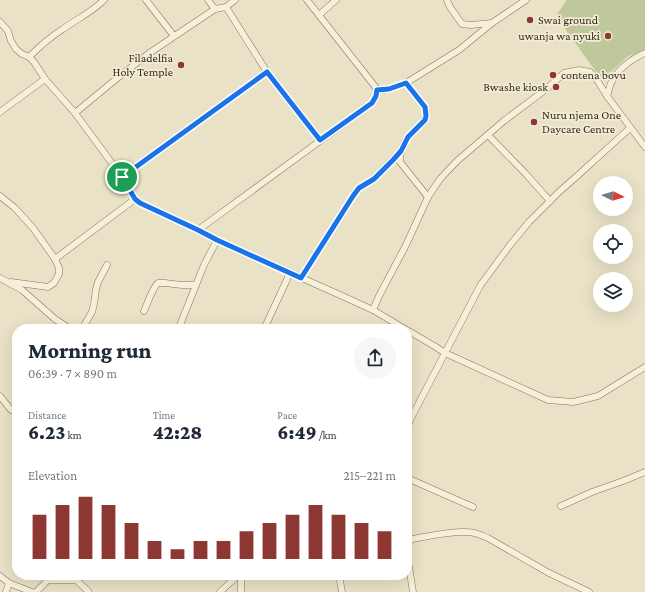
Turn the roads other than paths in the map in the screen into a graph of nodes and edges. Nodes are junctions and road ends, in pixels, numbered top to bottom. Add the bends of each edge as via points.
1 (104, 0) edge
2 (146, 0) edge
3 (208, 0) edge
4 (236, 0) edge
5 (307, 0) edge
6 (336, 0) edge
7 (447, 0) edge
8 (526, 0) edge
9 (226, 7) junction
10 (215, 9) junction
11 (319, 15) junction
12 (0, 22) edge
13 (492, 23) junction
14 (174, 36) junction
15 (645, 53) edge
16 (29, 57) junction
17 (267, 72) junction
18 (45, 79) junction
19 (406, 83) junction
20 (377, 90) junction
21 (607, 96) junction
22 (0, 112) edge
23 (74, 113) junction
24 (630, 128) junction
25 (488, 135) junction
26 (320, 140) junction
27 (645, 147) edge
28 (401, 151) junction
29 (122, 177) junction
30 (0, 196) edge
31 (428, 196) junction
32 (135, 199) junction
33 (550, 200) junction
34 (198, 230) junction
35 (217, 240) junction
36 (55, 259) junction
37 (107, 265) dead end
38 (290, 273) junction
39 (0, 278) edge
40 (301, 278) junction
41 (6, 282) junction
42 (196, 285) junction
43 (373, 310) junction
44 (144, 311) dead end
45 (62, 324) edge
46 (85, 324) edge
47 (180, 324) edge
48 (266, 324) edge
49 (396, 324) edge
50 (412, 333) edge
51 (445, 354) junction
52 (645, 367) edge
53 (0, 396) edge
54 (12, 410) edge
55 (412, 416) edge
56 (645, 472) edge
57 (412, 480) edge
58 (561, 506) dead end
59 (473, 507) dead end
60 (412, 539) edge
61 (0, 576) edge
62 (233, 580) edge
63 (241, 580) edge
64 (340, 580) edge
65 (411, 580) edge
66 (9, 583) junction
67 (572, 585) junction
68 (88, 591) dead end
69 (6, 592) edge
70 (32, 592) edge
71 (36, 592) edge
72 (220, 592) edge
73 (241, 592) edge
74 (342, 592) edge
75 (413, 592) edge
76 (572, 592) edge
77 (589, 592) edge

1 - 16 street via 43,43
2 - 14 street
3 - 10 street
4 - 9 street
5 - 11 street
6 - 11 street
7 - 13 street via 462,24
8 - 13 street
9 - 10 street
9 - 17 street
10 - 14 street
11 - 20 street
12 - 16 street via 8,31 16,48
13 - 19 street via 459,50
14 - 23 street
15 - 21 street via 622,67 611,82
16 - 18 street
17 - 26 street
17 - 29 street
18 - 22 street
18 - 23 street
19 - 20 street
19 - 28 street via 425,107 426,116 408,137
20 - 26 street via 372,103
21 - 24 street
21 - 25 street via 590,72 579,70 564,73
23 - 29 street
24 - 27 street
24 - 33 street
25 - 31 street via 457,161
25 - 33 street
26 - 34 street
28 - 31 street via 400,162
28 - 40 street via 374,179 359,188
29 - 32 street
30 - 36 street via 33,228
31 - 43 street
32 - 34 street
32 - 36 street
33 - 51 street via 510,245 480,286
34 - 35 street
35 - 38 street
35 - 42 street
36 - 41 street via 60,268 59,274 54,283 48,286
37 - 46 street via 98,282 92,312
38 - 40 street
38 - 48 street
39 - 41 street
40 - 43 street
41 - 45 street via 22,290
42 - 44 street via 158,283
42 - 47 street
43 - 49 street
50 - 51 street
51 - 52 street via 548,400 573,402 598,396
51 - 55 street
53 - 54 street
56 - 58 street
57 - 59 street
60 - 67 street via 450,533 478,534
61 - 66 street
62 - 72 street
63 - 73 street
64 - 74 street
65 - 75 street
66 - 69 street
66 - 70 street
67 - 76 street
67 - 77 street
68 - 71 street via 76,580 48,580

